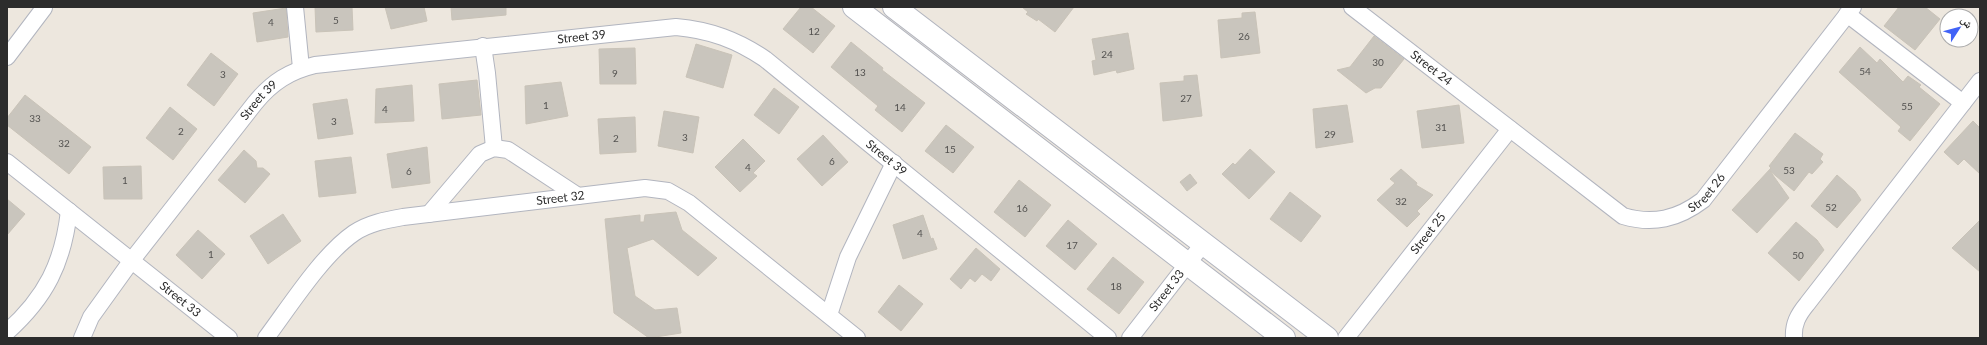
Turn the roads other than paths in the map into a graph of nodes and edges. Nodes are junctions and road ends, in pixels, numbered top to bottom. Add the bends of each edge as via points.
1 (295, 7) edge
2 (854, 7) edge
3 (894, 7) edge
4 (1352, 7) edge
5 (44, 8) edge
6 (1850, 11) edge
7 (483, 46) junction
8 (7, 57) edge
9 (302, 68) junction
10 (1980, 81) edge
11 (1963, 103) junction
12 (1510, 129) junction
13 (494, 148) junction
14 (7, 162) edge
15 (894, 164) junction
16 (578, 196) junction
17 (69, 211) junction
18 (429, 214) junction
19 (1203, 244) junction
20 (132, 260) junction
21 (1188, 264) junction
22 (829, 315) junction
23 (7, 332) edge
24 (82, 338) edge
25 (229, 338) edge
26 (266, 338) edge
27 (857, 338) edge
28 (1108, 338) edge
29 (1130, 338) edge
30 (1284, 338) edge
31 (1327, 338) edge
32 (1346, 338) edge
33 (1794, 338) edge

1 - 9 street
2 - 21 street
3 - 19 street
4 - 12 street, Street 24
5 - 8 street
6 - 11 street
6 - 12 street, Street 26 via 1714,188 1690,210 1676,216 1660,220 1623,216
7 - 9 street, Street 39
7 - 13 street
7 - 15 street, Street 39 via 665,27 691,28 712,33 737,42 764,59
9 - 20 street, Street 39 via 279,79 260,97
10 - 11 street
11 - 33 street via 1806,304 1797,317
12 - 32 street, Street 25
13 - 16 street via 508,150
13 - 18 street via 480,154
14 - 17 street, Street 33
15 - 22 street via 848,257
15 - 28 street, Street 39
16 - 18 street, Street 32
16 - 22 street, Street 32 via 645,188 657,188 674,194
17 - 20 street, Street 33
17 - 23 street via 60,259 50,281 37,301
18 - 26 street, Street 32 via 386,220 355,232 330,254
19 - 21 street, Street 33
19 - 31 street
20 - 24 street, Street 39 via 91,317
20 - 25 street, Street 33
21 - 29 street, Street 33
21 - 30 street
22 - 27 street, Street 32

